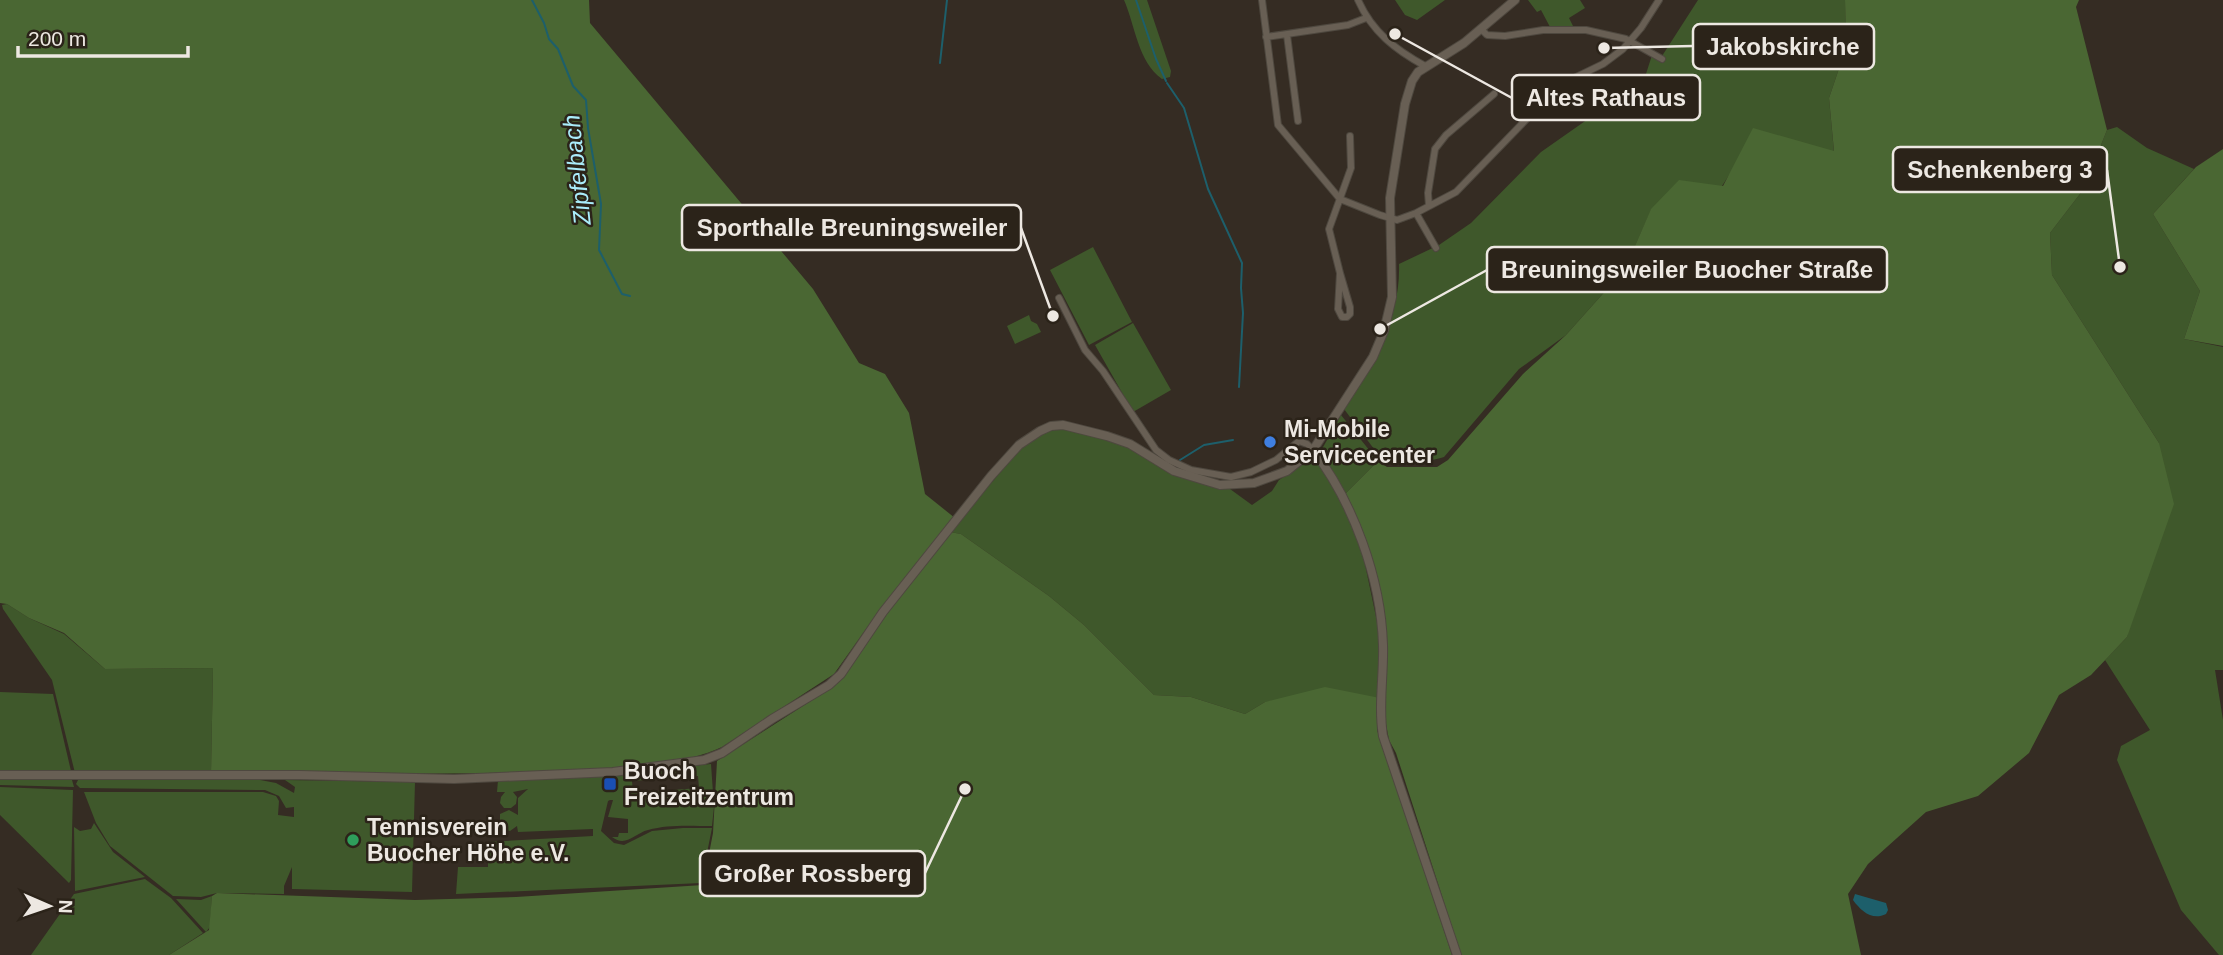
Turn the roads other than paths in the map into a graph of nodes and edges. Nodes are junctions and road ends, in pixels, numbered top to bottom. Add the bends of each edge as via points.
1 (1262, 0) edge
2 (1358, 0) edge
3 (1515, 0) edge
4 (1659, 0) edge
5 (1366, 18) junction
6 (1481, 29) junction
7 (1287, 35) junction
8 (1266, 37) junction
9 (1631, 41) junction
10 (1662, 59) dead end
11 (1425, 66) junction
12 (1494, 94) dead end
13 (1298, 121) dead end
14 (1350, 136) dead end
15 (1340, 199) junction
16 (1429, 206) junction
17 (1416, 214) junction
18 (1389, 218) junction
19 (1436, 248) dead end
20 (1340, 273) junction
21 (1059, 298) dead end
22 (1312, 450) junction
23 (0, 775) edge
24 (1457, 955) edge

1 - 8 street
2 - 5 street
3 - 6 street
4 - 9 street
5 - 7 street
5 - 11 street via 1397,51
6 - 9 street via 1487,35 1505,36 1576,29
6 - 11 street
7 - 8 street
7 - 13 street
8 - 15 street via 1278,125
9 - 10 street
9 - 16 street via 1603,64 1559,88 1470,180
11 - 18 street via 1414,76 1405,104
12 - 16 street via 1435,149
14 - 15 street via 1352,168
15 - 18 street
15 - 20 street via 1329,229
16 - 17 street
17 - 18 street
17 - 19 street
18 - 22 street via 1392,297 1384,331 1373,357
20 - 20 street via 1338,312 1347,317 1350,307
21 - 22 street via 1085,350 1163,457 1191,470 1241,475 1282,457 1299,441
22 - 23 street via 1272,477 1237,485 1207,482 1174,471 1130,444 1107,436 1063,425 1040,431 1019,445 990,476 890,603 841,674 722,753 704,760 602,772 454,779
22 - 24 street via 1348,505 1370,569 1383,642 1383,736

